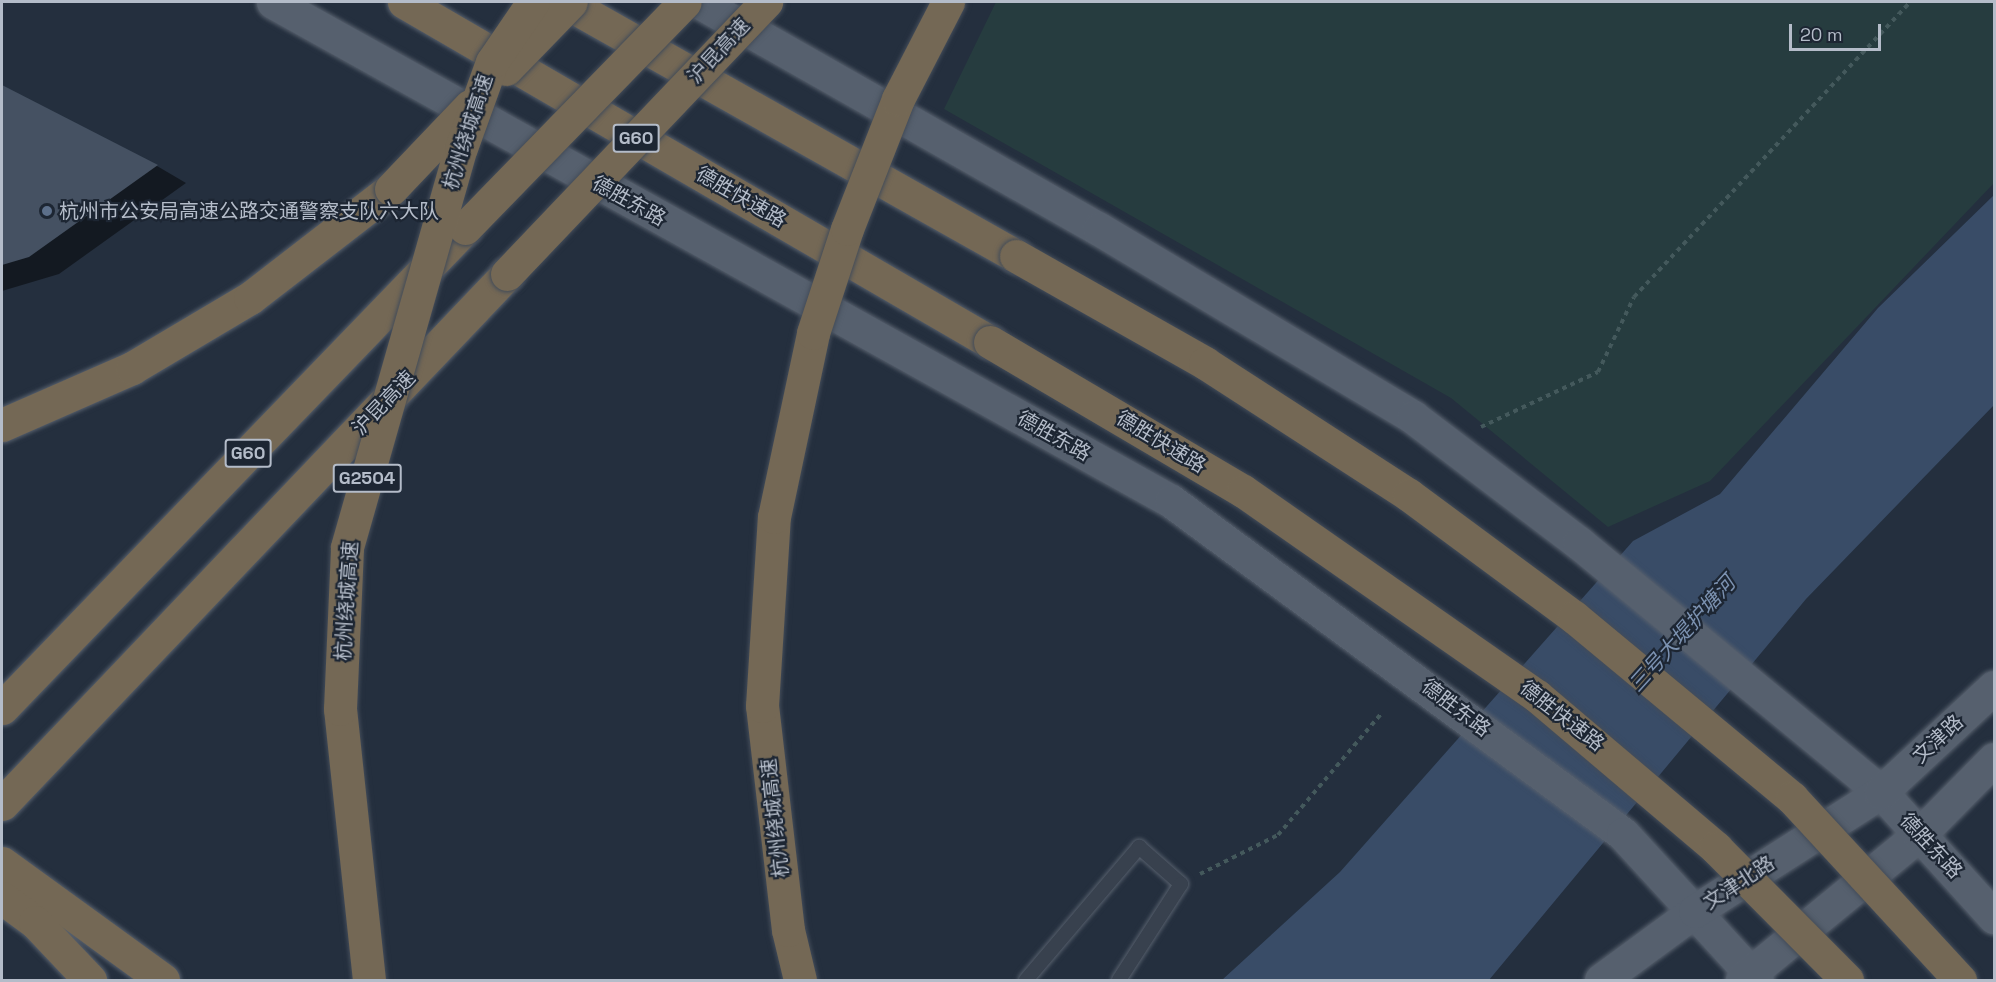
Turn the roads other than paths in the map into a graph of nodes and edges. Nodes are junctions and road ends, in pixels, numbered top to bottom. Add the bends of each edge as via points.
1 (273, 2) edge
2 (404, 2) edge
3 (533, 2) edge
4 (565, 2) edge
5 (571, 2) edge
6 (685, 2) edge
7 (699, 2) edge
8 (766, 2) edge
9 (948, 2) edge
10 (2, 425) edge
11 (1995, 687) edge
12 (2, 708) edge
13 (1995, 759) edge
14 (1881, 792) junction
15 (2, 804) edge
16 (1920, 834) junction
17 (2, 863) edge
18 (2, 898) edge
19 (1695, 911) junction
20 (1995, 917) edge
21 (1750, 978) edge
22 (90, 981) edge
23 (164, 981) edge
24 (369, 981) edge
25 (800, 981) edge
26 (1026, 981) edge
27 (1119, 981) edge
28 (1601, 981) edge
29 (1847, 981) edge
30 (1960, 981) edge

1 - 19 main road, 德胜东路 via 1171,501 1426,685 1623,834
2 - 29 highway, 德胜快速路, bridge via 1243,491 1518,682 1716,848
3 - 24 highway, 杭州绕城高速 / G2504, bridge via 492,62 461,148 347,547 340,709
4 - 30 highway, bridge via 1205,363 1409,495 1575,617 1792,798
5 - 10 highway, bridge via 391,189 249,298 132,368
6 - 12 highway, G60, bridge
7 - 14 main road, 德胜东路 via 1099,229 1413,417 1579,543
8 - 15 highway, 沪昆高速 / G60, bridge
9 - 25 highway, 杭州绕城高速, bridge via 898,99 847,229 805,364 774,517 762,706 788,930
11 - 14 main road, 文津路
13 - 16 main road
14 - 16 main road, 德胜东路
14 - 19 main road, 文津北路
16 - 20 main road, 德胜东路
16 - 21 main road
17 - 23 highway
18 - 22 highway via 35,922
19 - 21 main road, 德胜东路
19 - 28 main road, 文津北路
26 - 27 lane via 1139,847 1181,884

